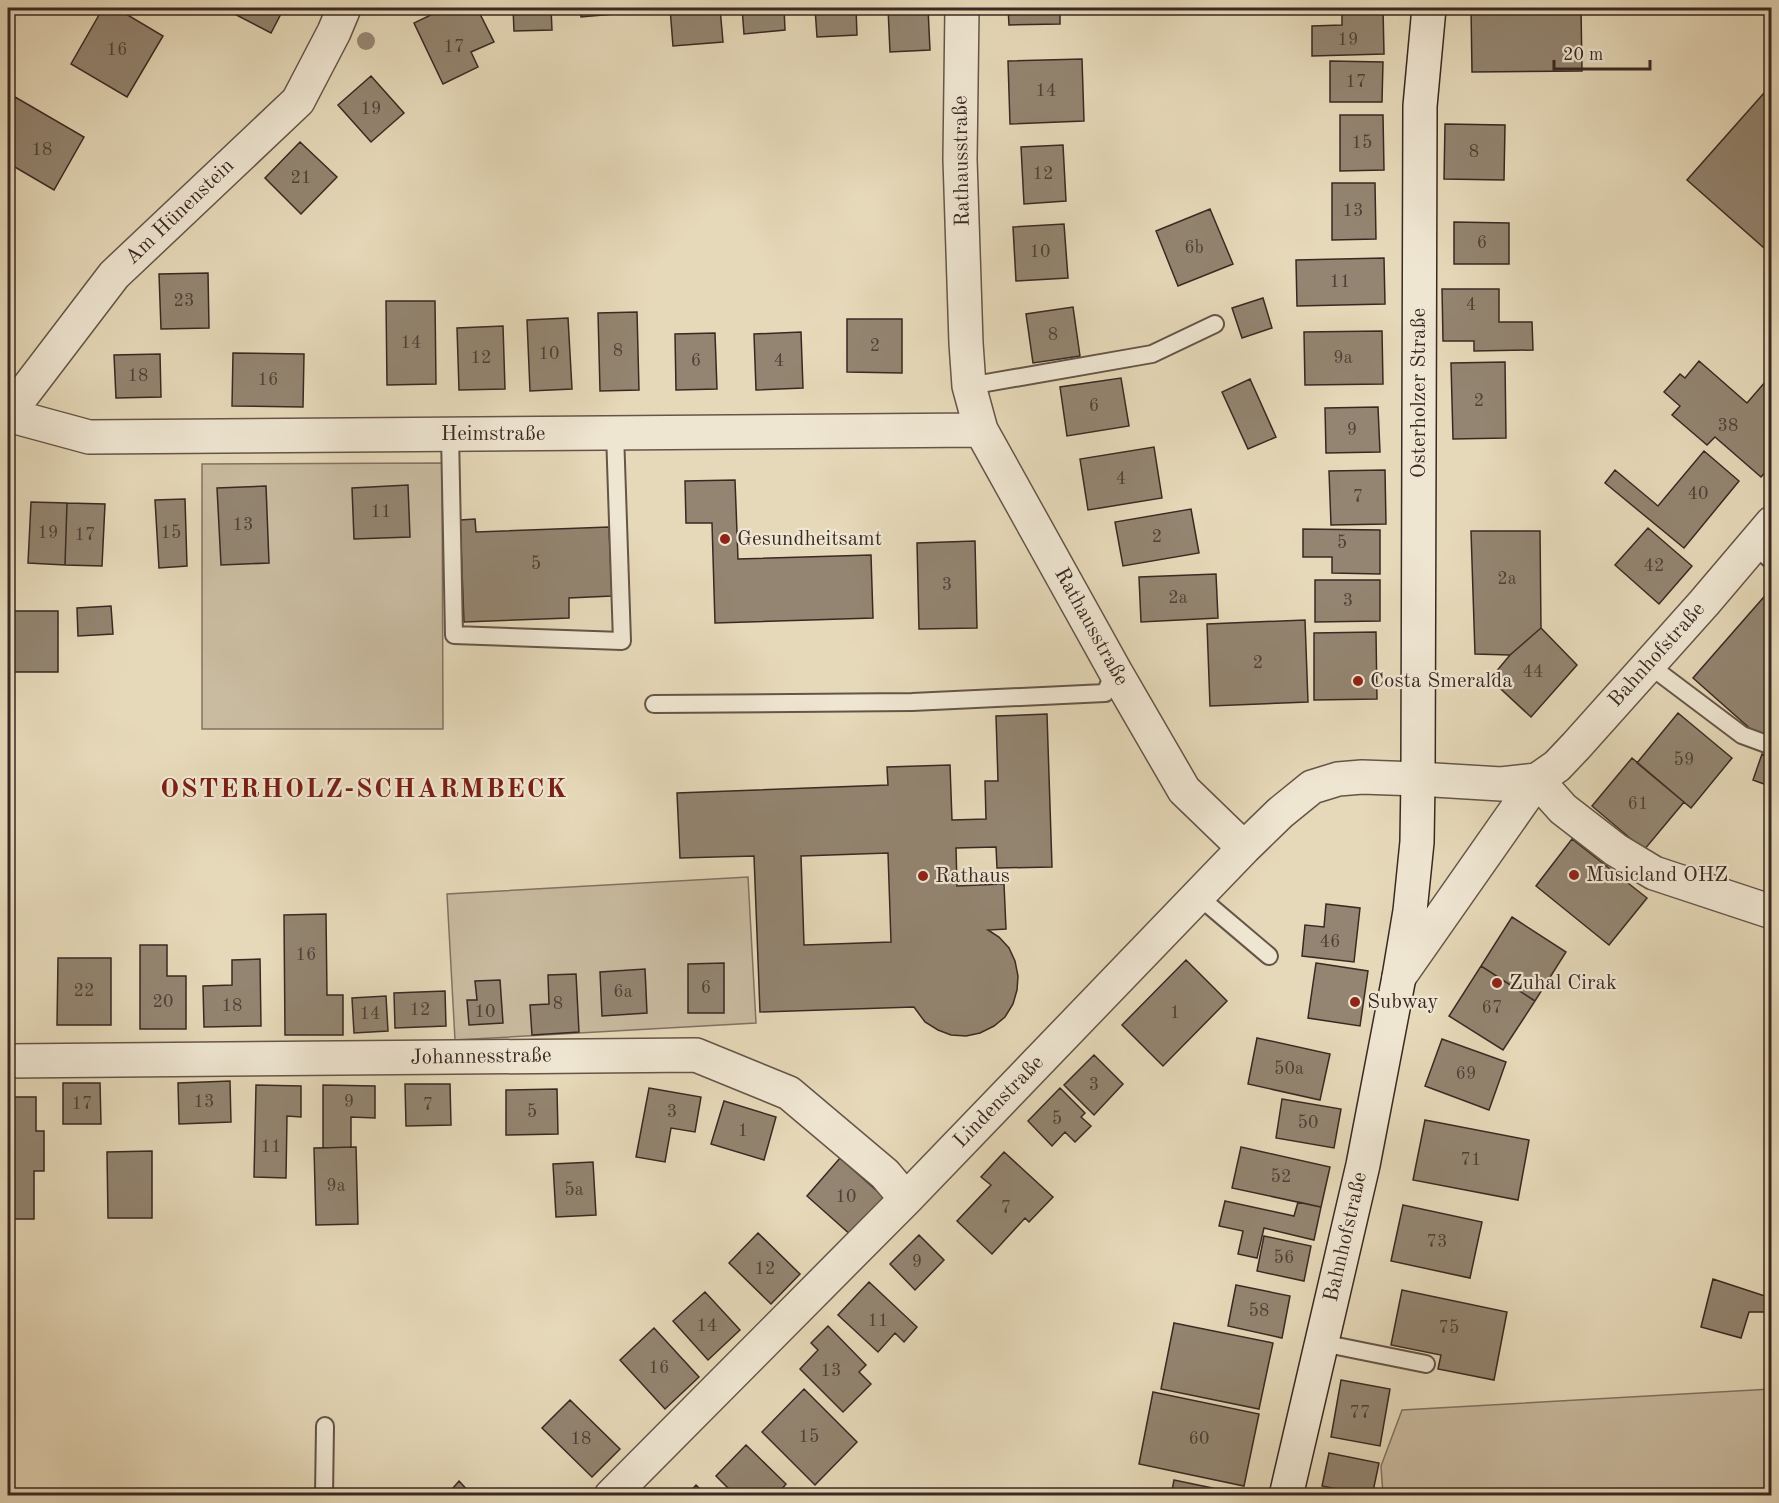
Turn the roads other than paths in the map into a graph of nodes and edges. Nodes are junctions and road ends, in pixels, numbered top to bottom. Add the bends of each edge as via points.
1 (344, 8) edge
2 (962, 8) edge
3 (1429, 8) edge
4 (1215, 324) dead end
5 (969, 386) junction
6 (8, 415) edge
7 (981, 430) junction
8 (615, 433) junction
9 (450, 434) junction
10 (1765, 543) edge
11 (1649, 665) junction
12 (1115, 671) junction
13 (654, 704) dead end
14 (1772, 746) edge
15 (1418, 779) junction
16 (1537, 780) junction
17 (1244, 848) junction
18 (1197, 895) junction
19 (1772, 912) edge
20 (1269, 956) dead end
21 (1399, 977) junction
22 (8, 1061) edge
23 (906, 1198) junction
24 (1322, 1343) junction
25 (1426, 1364) dead end
26 (326, 1426) dead end
27 (324, 1496) edge
28 (610, 1496) edge
29 (1286, 1496) edge

1 - 6 street, Am Hünenstein via 298,101 114,275
2 - 5 street, Rathausstraße via 960,159
3 - 15 street, Osterholzer Straße via 1420,106
4 - 5 lane via 1152,354
5 - 7 street, Rathausstraße
6 - 9 street, Heimstraße via 89,437
7 - 8 street, Heimstraße
7 - 12 street, Rathausstraße
8 - 9 street, Heimstraße
8 - 9 lane via 622,641 454,634
10 - 11 street, Bahnhofstraße
11 - 14 lane via 1742,735
11 - 16 street, Bahnhofstraße via 1557,766
12 - 13 lane via 1105,693 912,702
12 - 17 street, Rathausstraße via 1184,790
15 - 16 street via 1501,784
15 - 17 street, Lindenstraße via 1350,778 1312,786
15 - 21 street, Bahnhofstraße via 1417,842
16 - 19 street via 1563,809 1616,850 1654,873
16 - 21 street, Bahnhofstraße
17 - 18 street, Lindenstraße
18 - 20 lane
18 - 23 street, Lindenstraße
21 - 24 street, Bahnhofstraße via 1363,1165
22 - 23 street, Johannesstraße via 696,1055 789,1093 885,1174
23 - 28 street, Lindenstraße
24 - 25 lane
24 - 29 street, Bahnhofstraße
26 - 27 lane

